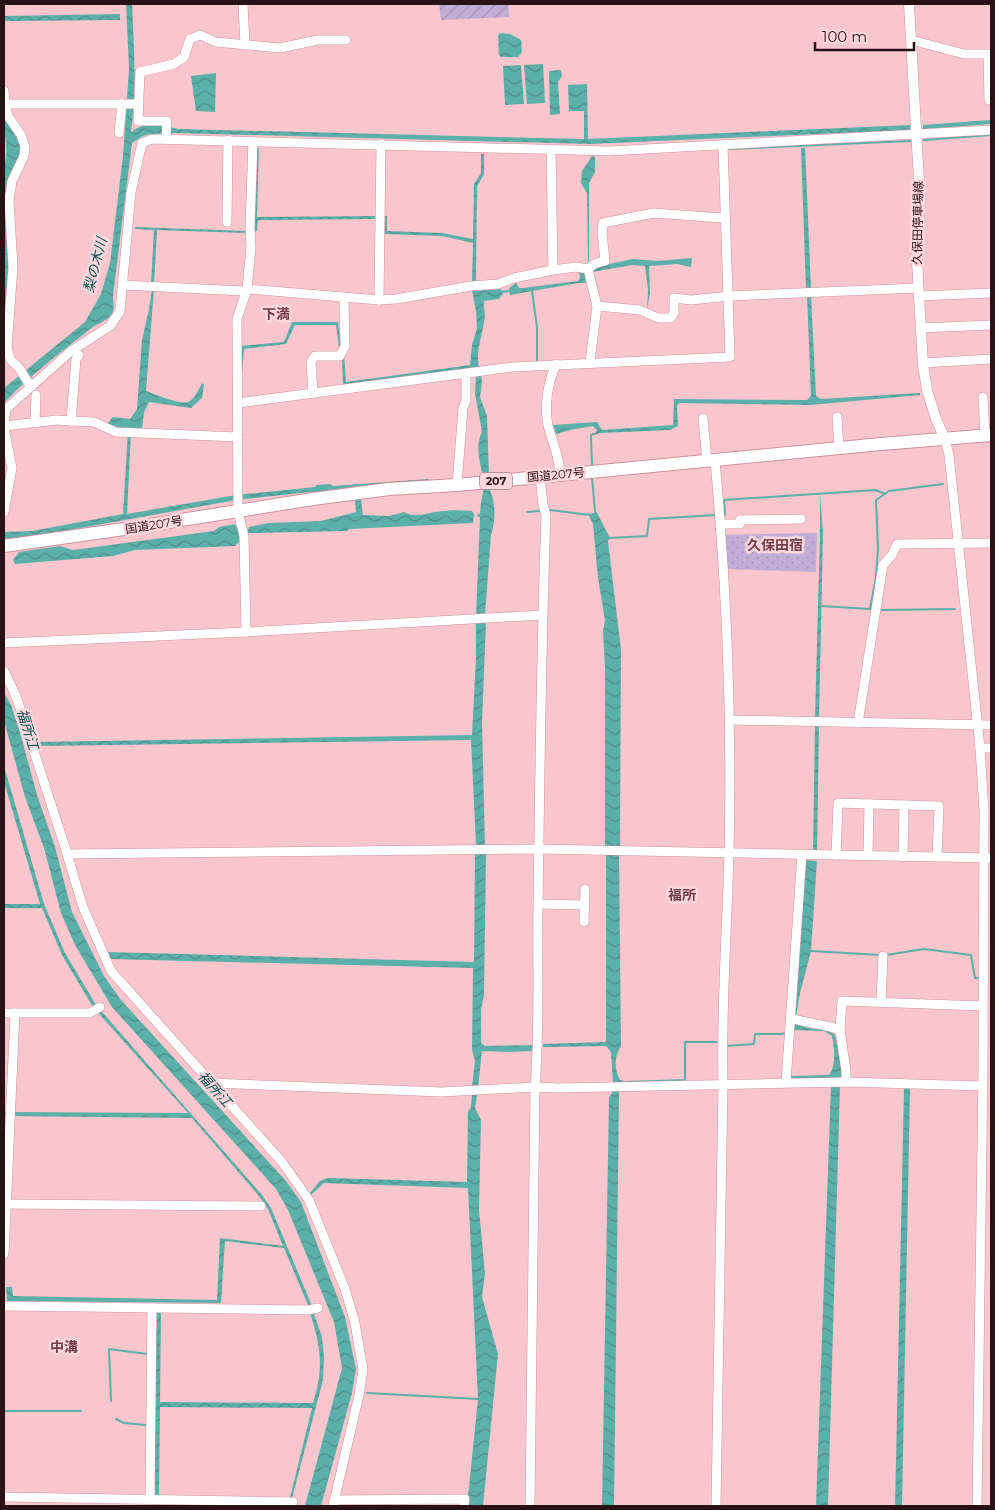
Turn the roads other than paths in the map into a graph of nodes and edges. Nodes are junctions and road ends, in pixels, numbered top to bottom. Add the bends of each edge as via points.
1 (244, 4) edge
2 (909, 4) edge
3 (346, 40) dead end
4 (911, 40) junction
5 (245, 46) junction
6 (4, 91) edge
7 (990, 100) dead end
8 (4, 104) edge
9 (122, 104) junction
10 (138, 104) junction
11 (991, 130) edge
12 (119, 132) dead end
13 (916, 136) junction
14 (166, 139) junction
15 (228, 140) junction
16 (253, 141) junction
17 (723, 145) junction
18 (381, 148) junction
19 (551, 150) junction
20 (725, 216) junction
21 (227, 222) dead end
22 (553, 270) junction
23 (589, 273) junction
24 (122, 285) junction
25 (247, 291) junction
26 (918, 292) junction
27 (991, 293) edge
28 (729, 296) junction
29 (344, 297) junction
30 (379, 300) junction
31 (597, 306) junction
32 (991, 325) edge
33 (920, 328) junction
34 (79, 355) dead end
35 (991, 359) edge
36 (590, 362) junction
37 (922, 363) junction
38 (556, 364) junction
39 (473, 373) junction
40 (32, 387) junction
41 (313, 393) junction
42 (36, 396) dead end
43 (983, 397) dead end
44 (238, 403) junction
45 (837, 417) dead end
46 (703, 418) dead end
47 (71, 421) junction
48 (35, 423) junction
49 (4, 426) edge
50 (988, 435) edge
51 (238, 437) junction
52 (945, 439) junction
53 (839, 448) junction
54 (711, 461) junction
55 (560, 475) junction
56 (540, 476) junction
57 (457, 485) junction
58 (238, 508) junction
59 (4, 512) edge
60 (801, 519) dead end
61 (721, 524) junction
62 (958, 542) junction
63 (991, 543) edge
64 (4, 546) edge
65 (542, 615) junction
66 (246, 632) junction
67 (4, 643) edge
68 (4, 671) edge
69 (730, 720) junction
70 (858, 723) junction
71 (977, 725) junction
72 (991, 726) edge
73 (980, 748) junction
74 (991, 748) edge
75 (870, 804) junction
76 (904, 805) junction
77 (988, 811) edge
78 (539, 849) junction
79 (729, 853) junction
80 (67, 854) junction
81 (802, 854) junction
82 (836, 855) junction
83 (868, 856) junction
84 (903, 857) junction
85 (936, 857) junction
86 (988, 858) edge
87 (585, 889) dead end
88 (538, 904) junction
89 (584, 906) junction
90 (988, 908) edge
91 (584, 922) dead end
92 (883, 956) dead end
93 (881, 1002) junction
94 (983, 1006) junction
95 (100, 1007) dead end
96 (4, 1013) edge
97 (15, 1013) junction
98 (791, 1018) junction
99 (840, 1030) junction
100 (987, 1070) edge
101 (786, 1082) junction
102 (846, 1082) junction
103 (212, 1083) junction
104 (723, 1084) junction
105 (982, 1086) junction
106 (535, 1087) junction
107 (5, 1204) edge
108 (260, 1206) dead end
109 (4, 1254) edge
110 (4, 1306) edge
111 (152, 1308) junction
112 (318, 1308) dead end
113 (4, 1497) edge
114 (150, 1499) junction
115 (78, 1502) edge
116 (293, 1502) dead end
117 (333, 1503) edge
118 (464, 1506) edge
119 (530, 1506) edge
120 (716, 1506) edge
121 (977, 1506) edge

1 - 5 street
2 - 4 main road, 久保田停車場線
3 - 5 street via 318,40 280,48
4 - 7 street via 964,54 988,54
4 - 13 main road, 久保田停車場線
5 - 10 street via 216,42 200,35 190,39 184,57 174,64 140,72
6 - 8 street
8 - 9 street
8 - 40 street via 25,147 12,181 9,200 13,267 7,347 10,359
9 - 10 street
9 - 12 street
10 - 14 street via 138,121 167,121
11 - 13 street
13 - 17 street
13 - 26 main road, 久保田停車場線 via 920,199
14 - 15 street
14 - 24 street via 142,143 131,192
15 - 16 street
15 - 21 street
16 - 18 street
16 - 25 street
17 - 19 street via 609,151
17 - 20 street
18 - 19 street
18 - 30 street
19 - 22 street
20 - 23 street via 654,213 603,223 605,261 594,264
20 - 28 street
22 - 23 street via 576,267
22 - 30 street via 498,284
23 - 31 street
24 - 25 street
24 - 40 street via 120,311 110,326 71,351
25 - 29 street
25 - 44 street via 237,319
26 - 27 street
26 - 28 street
26 - 33 main road, 久保田停車場線
28 - 31 street via 691,300 674,298 671,318 658,318 640,310
28 - 36 street via 730,357
29 - 30 street
29 - 41 street via 345,346 340,356 315,356 312,362
31 - 36 street
32 - 33 street
33 - 37 main road, 久保田停車場線
34 - 47 street
35 - 37 street
36 - 38 street
37 - 52 main road, 久保田停車場線 via 927,390
38 - 39 street
38 - 55 street via 547,401 548,424 560,462
39 - 41 street
39 - 57 street via 463,408
40 - 49 street via 6,409
41 - 44 street
42 - 48 street
43 - 50 street
44 - 51 street
45 - 53 street
46 - 54 street
47 - 48 street
47 - 51 street via 94,422 116,432
48 - 49 street
49 - 59 street via 12,468
50 - 52 highway, 国道207号 / 207
51 - 58 street
52 - 53 highway, 国道207号 / 207
52 - 62 street
53 - 54 highway, 国道207号 / 207
54 - 55 highway, 国道207号 / 207
54 - 61 street
55 - 56 highway, 国道207号 / 207
56 - 57 highway, 国道207号 / 207
56 - 65 street via 546,515
57 - 58 highway, 国道207号 / 207 via 389,489
58 - 64 highway, 国道207号 / 207
58 - 66 street via 243,532
60 - 61 street via 740,520 740,524
61 - 69 street
62 - 63 street
62 - 70 street via 897,544 884,565
62 - 71 street
65 - 66 street
65 - 78 street
66 - 67 street
68 - 80 street via 16,696
69 - 70 street
69 - 79 street
70 - 71 street
71 - 72 street
71 - 73 street
73 - 74 street
73 - 77 street
75 - 76 street
75 - 82 street via 838,803
75 - 83 street
76 - 84 street
76 - 85 street via 939,806
77 - 86 street
78 - 79 street
78 - 80 street
78 - 88 street
79 - 81 street
79 - 104 street via 721,1039
80 - 103 street via 83,907 111,971
81 - 82 street
81 - 98 street
82 - 83 street
83 - 84 street
84 - 85 street
85 - 86 street
86 - 90 street
87 - 89 street
88 - 89 street
88 - 106 street
89 - 91 street
90 - 94 street
92 - 93 street
93 - 94 street
93 - 99 street via 842,1001
94 - 100 street
95 - 97 street via 90,1013
96 - 97 street
97 - 107 street
98 - 99 street
98 - 101 street
99 - 102 street
100 - 105 street
101 - 102 street
101 - 104 street
102 - 105 street
103 - 106 street via 442,1092
103 - 117 street via 282,1162 309,1200 355,1322 363,1370
104 - 106 street
104 - 120 street
105 - 121 street
106 - 119 street
107 - 108 street
107 - 109 street
110 - 111 street
111 - 112 street
111 - 114 street
113 - 115 street
114 - 115 street
114 - 116 street
117 - 118 street via 465,1499

